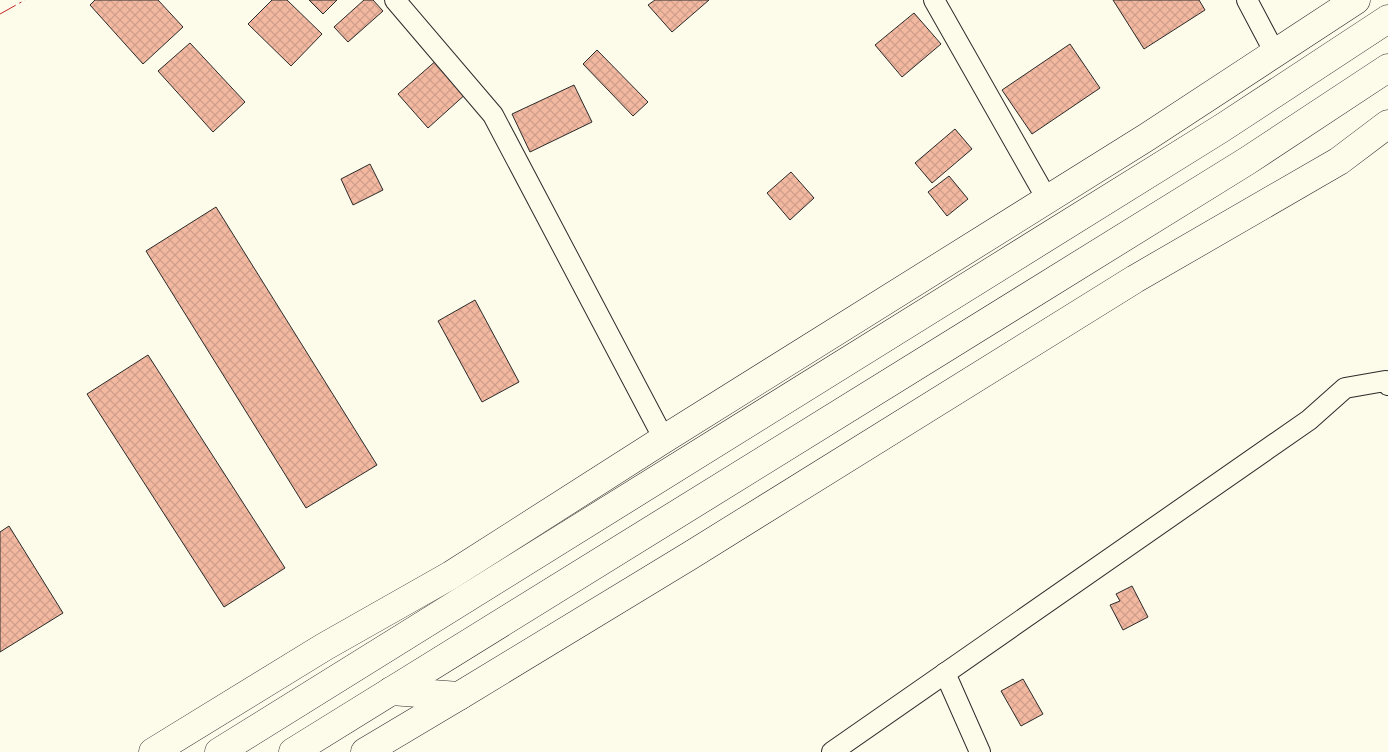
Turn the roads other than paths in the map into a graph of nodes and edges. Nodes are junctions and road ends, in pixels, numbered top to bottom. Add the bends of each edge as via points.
1 (395, 0) edge
2 (934, 0) edge
3 (1247, 0) edge
4 (1356, 0) edge
5 (1388, 19) edge
6 (1276, 53) junction
7 (1388, 68) edge
8 (1388, 124) edge
9 (1047, 199) junction
10 (1388, 385) edge
11 (664, 439) junction
12 (946, 673) junction
13 (391, 692) junction
14 (459, 696) junction
15 (153, 752) edge
16 (219, 752) edge
17 (293, 752) edge
18 (365, 752) edge
19 (832, 752) edge
20 (980, 752) edge

1 - 11 street via 493,115
2 - 9 street
3 - 6 street
4 - 6 main road
5 - 16 main road via 1222,128
6 - 9 main road
7 - 13 main road via 1247,161
8 - 14 main road via 1338,162 1135,279
9 - 11 main road
10 - 12 street via 1385,381 1345,388 1309,420
11 - 15 main road via 451,575 324,647
12 - 19 street
12 - 20 street
13 - 14 main road
13 - 17 main road
14 - 18 main road

